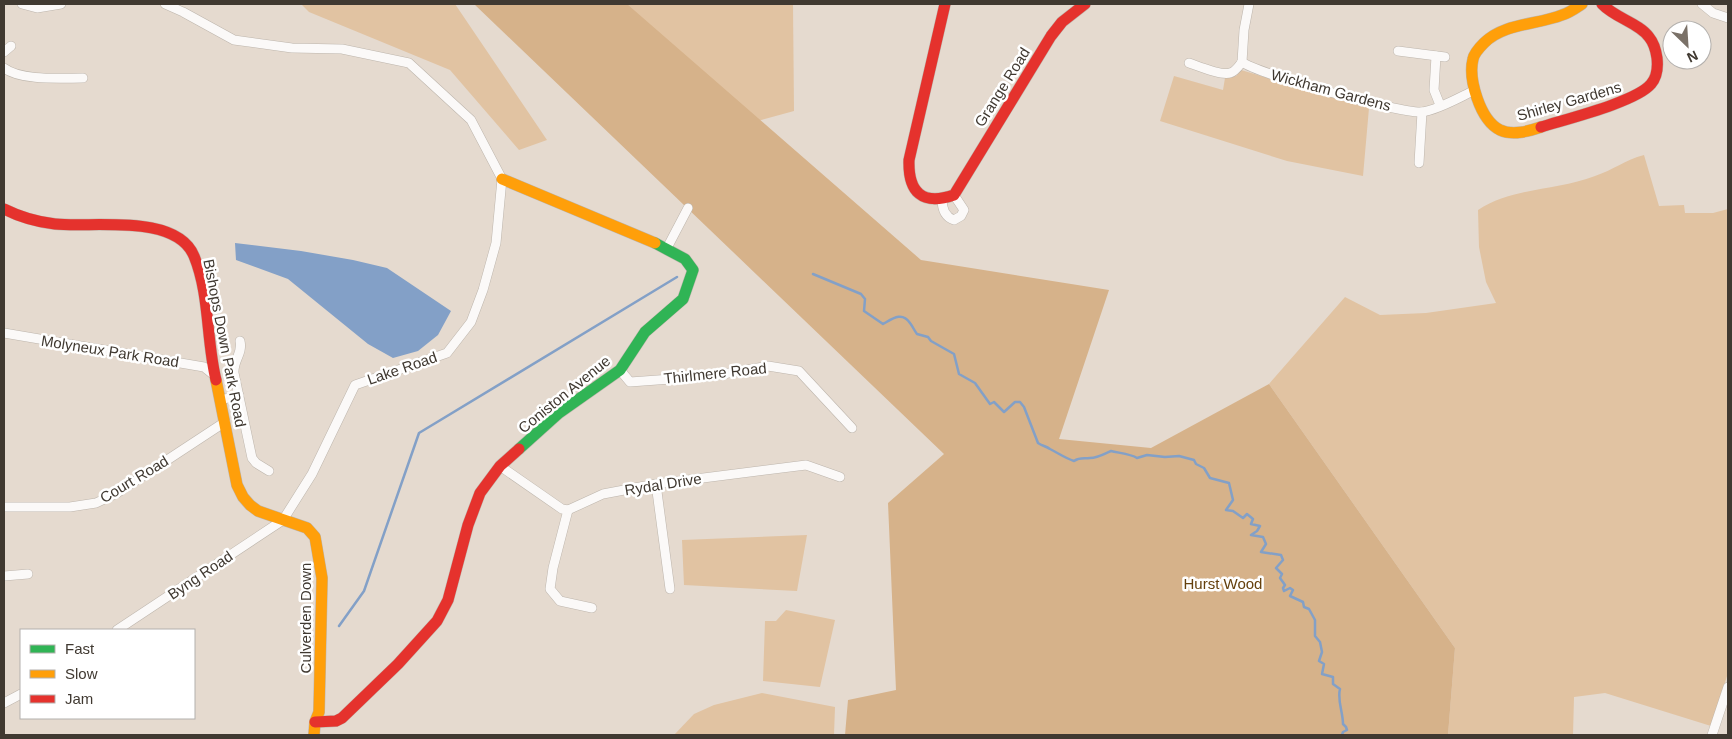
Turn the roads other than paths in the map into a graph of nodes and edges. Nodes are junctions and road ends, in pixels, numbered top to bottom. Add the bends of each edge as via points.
1 (61, 4) edge
2 (165, 4) edge
3 (945, 4) edge
4 (1085, 4) edge
5 (1249, 4) edge
6 (1582, 4) edge
7 (1602, 4) edge
8 (1702, 4) edge
9 (25, 5) edge
10 (1728, 18) edge
11 (1398, 51) dead end
12 (1436, 56) junction
13 (1445, 57) dead end
14 (1242, 62) junction
15 (1189, 63) dead end
16 (4, 68) edge
17 (82, 78) dead end
18 (1476, 90) junction
19 (1440, 106) junction
20 (1422, 112) junction
21 (1419, 163) dead end
22 (502, 179) junction
23 (954, 195) junction
24 (942, 199) junction
25 (688, 208) dead end
26 (4, 209) edge
27 (667, 248) junction
28 (4, 333) edge
29 (240, 341) dead end
30 (620, 370) junction
31 (214, 375) junction
32 (239, 395) junction
33 (221, 400) junction
34 (225, 422) junction
35 (852, 428) dead end
36 (500, 466) junction
37 (269, 471) dead end
38 (840, 478) dead end
39 (656, 484) junction
40 (4, 507) edge
41 (568, 510) junction
42 (256, 511) joint
43 (283, 520) junction
44 (28, 574) dead end
45 (4, 576) edge
46 (670, 589) dead end
47 (592, 608) dead end
48 (120, 629) edge
49 (1728, 687) edge
50 (20, 695) edge
51 (4, 703) edge
52 (315, 722) junction
53 (314, 735) edge
54 (1712, 735) edge

1 - 9 street via 37,8
2 - 22 street via 234,40 292,48 342,48 409,63 471,120
3 - 24 street via 909,160 909,178 914,189 929,200
4 - 23 street, Grange Road via 1062,22 1051,36
5 - 14 street
6 - 18 street, Shirley Gardens via 1563,16 1496,33 1473,58
7 - 18 street, Shirley Gardens via 1611,14 1646,32 1653,42 1657,66 1653,80 1644,90 1632,98 1529,131 1512,132 1500,130 1487,120 1479,106
8 - 10 street via 1713,13
11 - 12 street
12 - 13 street
12 - 19 street via 1434,90
14 - 15 street via 1230,74
14 - 20 street, Wickham Gardens via 1346,96
16 - 17 street via 15,74 38,77
18 - 19 street
19 - 20 street
20 - 21 street
22 - 27 street, Coniston Avenue
22 - 43 street, Lake Road via 496,243 471,322 447,353 355,385 312,474
23 - 24 street
23 - 24 street via 964,210 954,220 945,213
25 - 27 street
26 - 31 street, Bishops Down Park Road via 31,220 58,225 117,224 147,228 178,237 187,244 198,268
27 - 30 street, Coniston Avenue via 685,259 693,270 682,299 645,332
28 - 31 street, Molyneux Park Road via 204,367
29 - 32 street via 241,352 234,366
30 - 35 street, Thirlmere Road via 630,382 712,376 768,366 798,371
30 - 36 street, Coniston Avenue via 559,413
31 - 33 street, Bishops Down Park Road
32 - 33 street
32 - 37 street via 252,458
33 - 34 street, Bishops Down Park Road
34 - 40 street, Court Road via 102,501 70,507
34 - 42 street, Bishops Down Park Road via 237,485 244,502
36 - 41 street
36 - 52 street, Coniston Avenue via 480,493 448,600 437,622 342,718 336,722
38 - 39 street, Rydal Drive via 806,465
39 - 41 street, Rydal Drive via 603,494
39 - 46 street
41 - 47 street via 550,589 560,601
42 - 43 street, Culverden Down
43 - 48 street, Byng Road
43 - 52 street, Culverden Down via 312,532 320,560 319,712
44 - 45 street
49 - 54 street
50 - 51 street
52 - 53 street, Culverden Down

